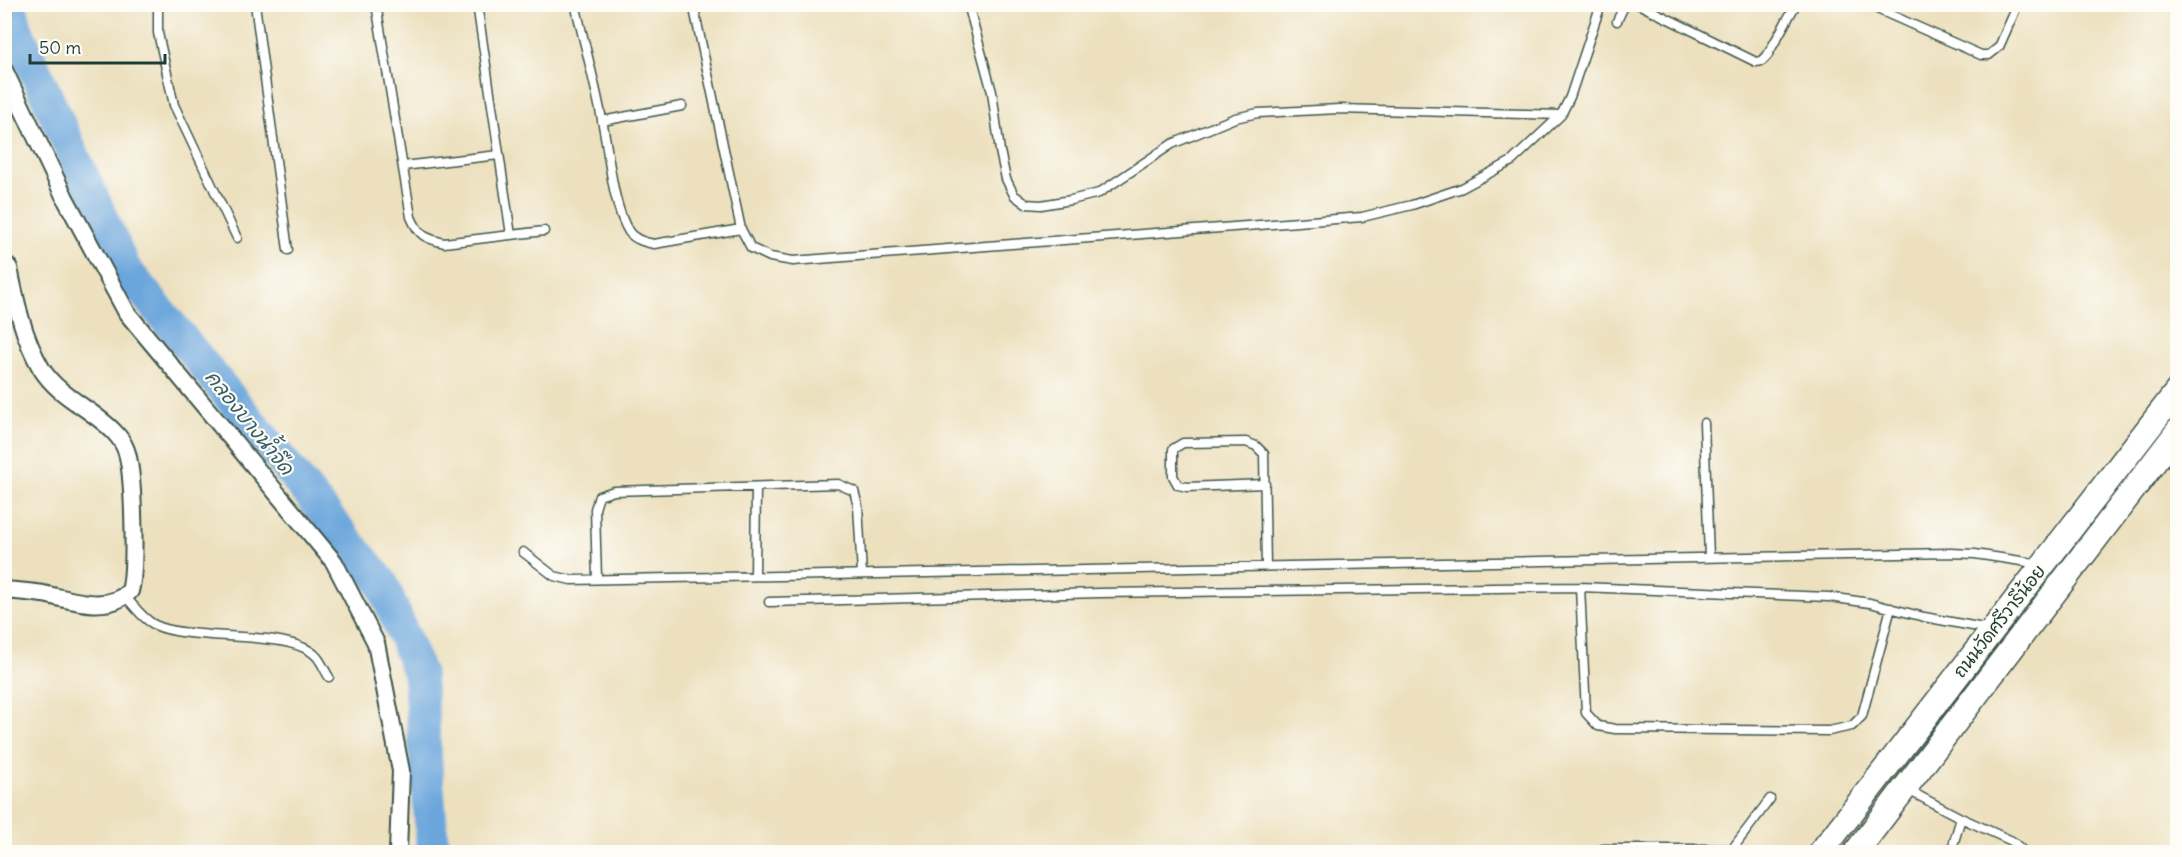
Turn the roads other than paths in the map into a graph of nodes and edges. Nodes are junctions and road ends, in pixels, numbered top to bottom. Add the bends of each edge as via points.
1 (158, 4) edge
2 (255, 4) edge
3 (376, 4) edge
4 (477, 4) edge
5 (693, 4) edge
6 (968, 4) edge
7 (1601, 4) edge
8 (1625, 4) edge
9 (1638, 4) edge
10 (1796, 4) edge
11 (1866, 4) edge
12 (2018, 4) edge
13 (577, 12) dead end
14 (1617, 21) dead end
15 (4, 70) edge
16 (682, 106) dead end
17 (1561, 114) junction
18 (602, 121) junction
19 (499, 155) junction
20 (403, 166) junction
21 (741, 229) junction
22 (544, 231) dead end
23 (511, 235) junction
24 (237, 238) dead end
25 (288, 250) dead end
26 (4, 262) edge
27 (2178, 390) edge
28 (1704, 423) dead end
29 (2178, 431) edge
30 (1264, 484) junction
31 (756, 487) junction
32 (523, 552) dead end
33 (1709, 557) junction
34 (2044, 564) junction
35 (1266, 566) junction
36 (862, 574) junction
37 (755, 576) junction
38 (597, 579) junction
39 (1580, 587) junction
40 (4, 590) edge
41 (125, 596) junction
42 (769, 602) dead end
43 (1891, 608) junction
44 (1992, 630) junction
45 (329, 677) dead end
46 (1905, 788) junction
47 (1770, 800) dead end
48 (1961, 818) junction
49 (1731, 851) edge
50 (398, 852) edge
51 (1594, 852) edge
52 (1821, 852) edge
53 (1856, 852) edge
54 (1951, 852) edge
55 (2024, 852) edge

1 - 24 lane via 158,33 174,105
2 - 25 lane
3 - 20 lane
4 - 19 lane
5 - 21 lane
6 - 17 lane via 992,93 1006,179 1014,195 1026,204 1061,202 1099,192 1172,144 1235,118 1258,113 1339,110
7 - 17 lane
8 - 14 lane
9 - 10 lane via 1756,62 1767,56
11 - 12 lane via 1981,55 1989,55 1999,47
13 - 18 lane
15 - 50 street via 65,198 127,313 334,562 376,643 400,771
16 - 18 lane
17 - 21 lane via 1512,161 1462,188 1362,217 793,261 751,248
18 - 21 lane via 617,197 630,234 641,242 654,244
19 - 20 lane
19 - 23 lane
20 - 23 lane via 411,217 417,231 428,239 444,243
22 - 23 lane
26 - 41 street via 9,268 23,329 42,369 63,393 118,435 126,449 133,578
27 - 34 main road, ถนนวัดศรีวารีน้อย
28 - 33 lane
29 - 46 main road, ถนนวัดศรีวารีน้อย
30 - 30 lane via 1264,454 1246,442 1183,443 1173,449 1173,476 1178,485
30 - 35 lane
31 - 36 lane via 838,484 854,491
31 - 37 lane
31 - 38 lane via 614,491 599,496 595,509
32 - 38 lane via 554,576
33 - 34 lane via 1950,553
33 - 35 lane
34 - 44 main road, ถนนวัดศรีวารีน้อย
35 - 36 lane
36 - 37 lane
37 - 38 lane
39 - 42 lane
39 - 43 lane via 1829,597
39 - 43 lane via 1586,713 1598,726 1615,729 1829,731 1852,726 1862,716
40 - 41 street via 95,603
41 - 45 lane via 157,626 303,647 317,657
43 - 44 lane
44 - 52 main road, ถนนวัดศรีวารีน้อย
46 - 48 lane
46 - 53 main road, ถนนวัดศรีวารีน้อย
47 - 49 lane
48 - 54 lane
48 - 55 lane via 2012,841
49 - 51 lane

